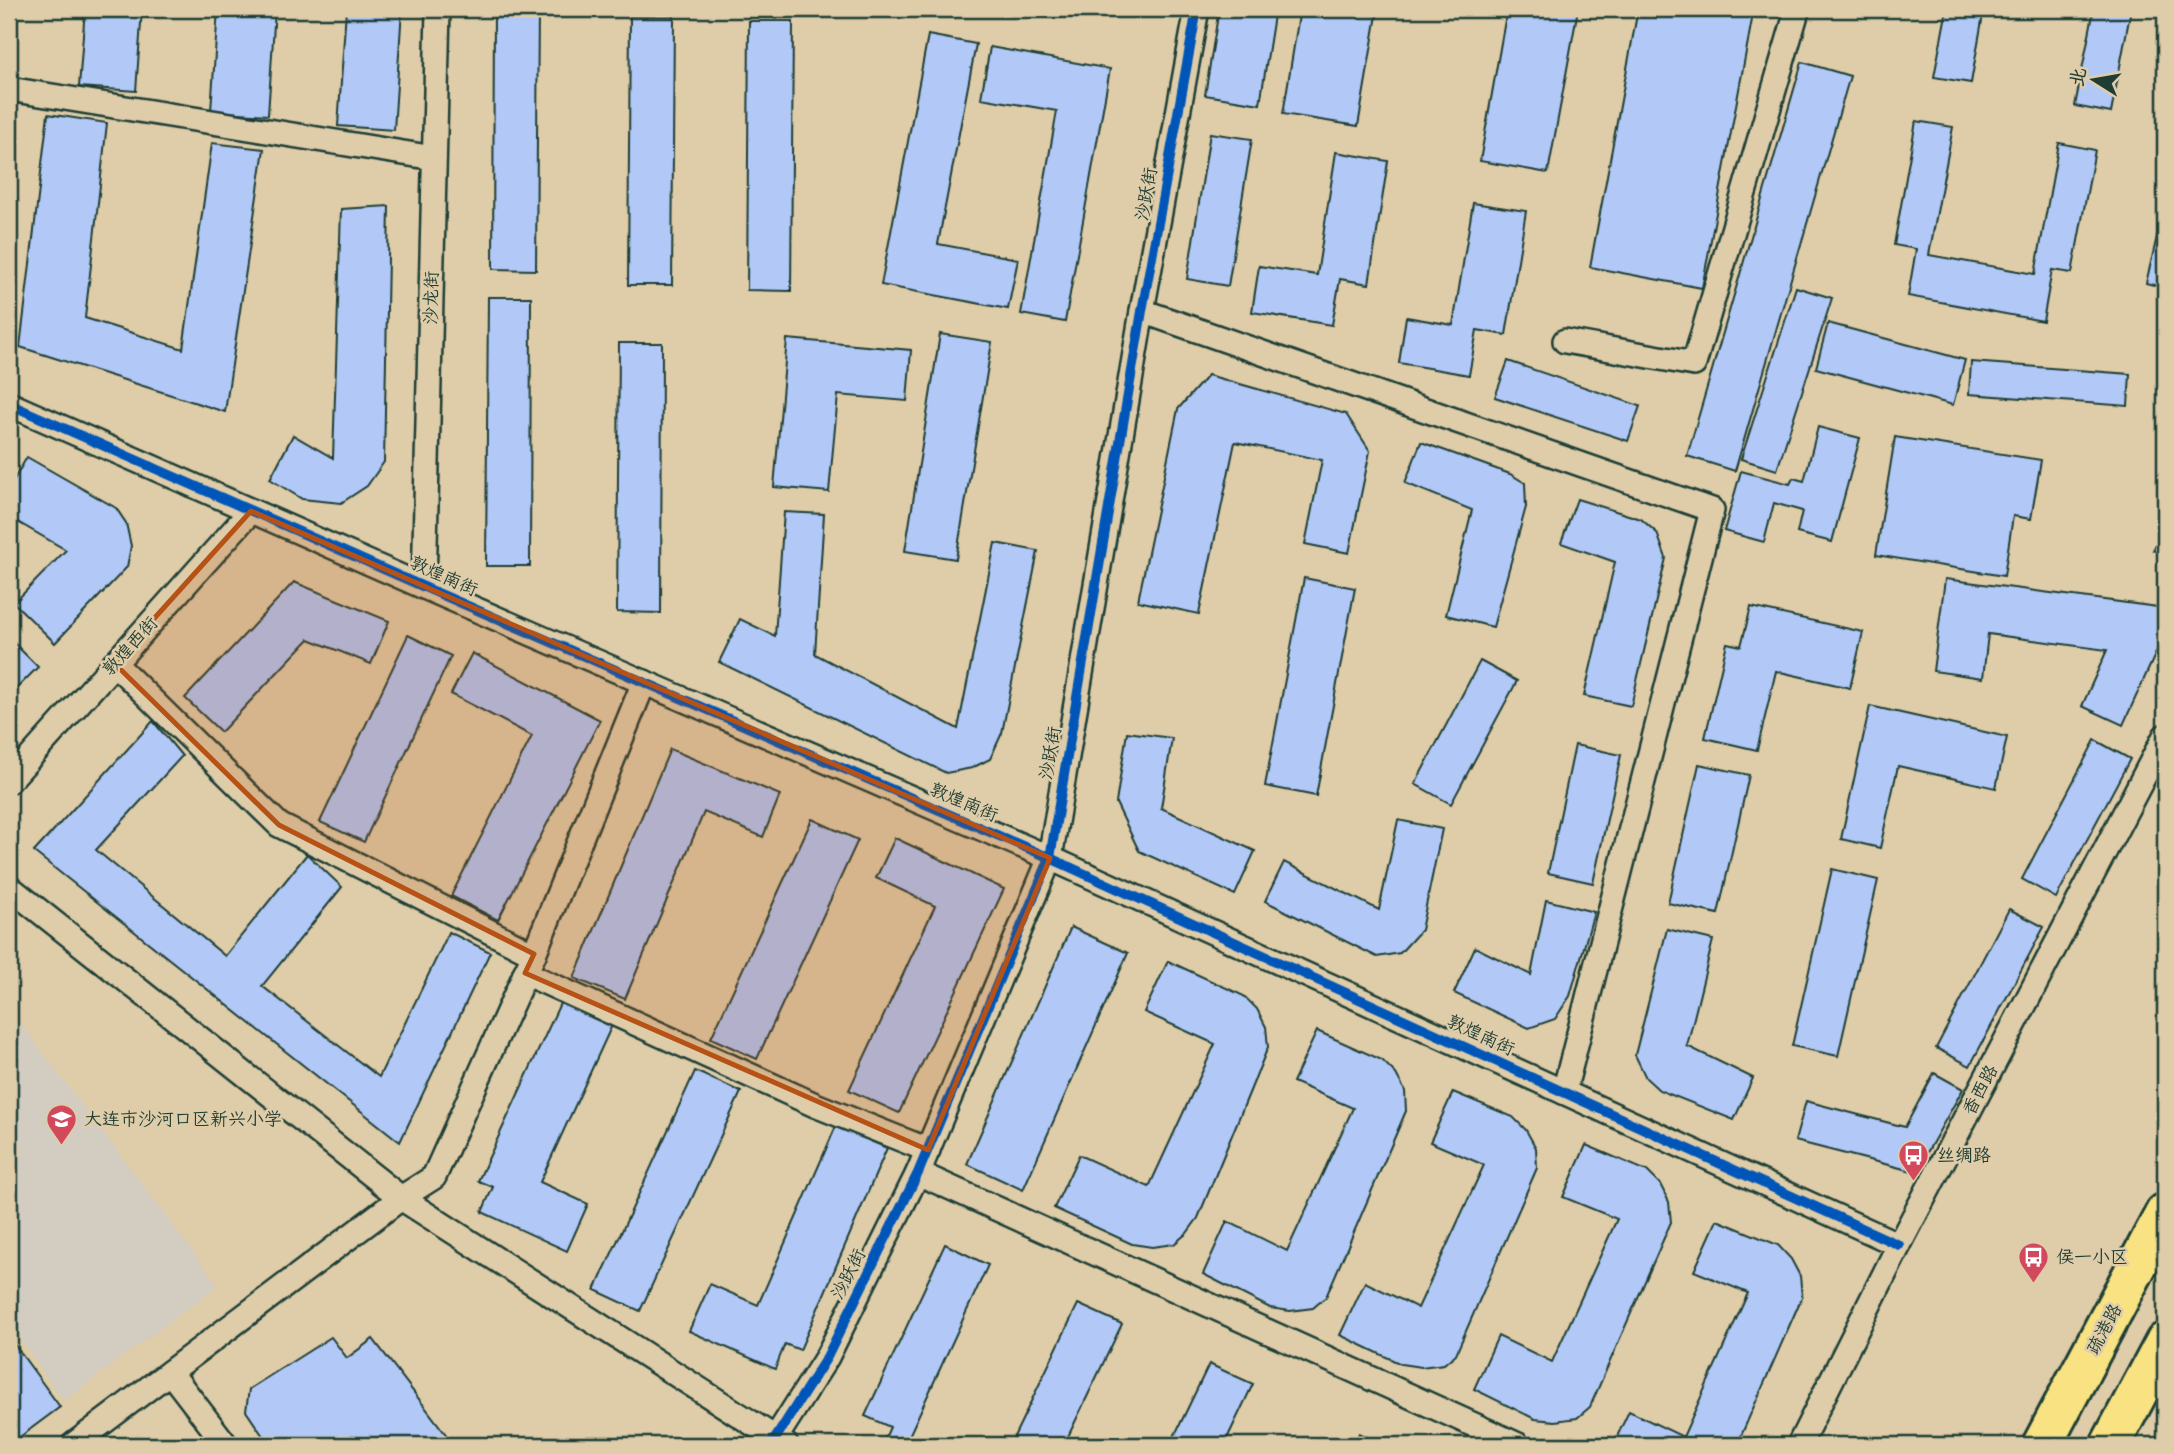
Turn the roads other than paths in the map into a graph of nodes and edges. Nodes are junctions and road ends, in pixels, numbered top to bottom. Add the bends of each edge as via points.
1 (438, 9) edge
2 (1197, 9) edge
3 (1796, 9) edge
4 (9, 89) edge
5 (434, 158) junction
6 (1143, 311) junction
7 (1565, 341) dead end
8 (9, 404) edge
9 (251, 511) junction
10 (424, 587) junction
11 (114, 663) junction
12 (644, 682) junction
13 (2165, 736) edge
14 (9, 780) edge
15 (1050, 858) junction
16 (9, 887) edge
17 (530, 963) junction
18 (1564, 1092) junction
19 (928, 1150) junction
20 (918, 1172) junction
21 (401, 1198) junction
22 (2165, 1213) edge
23 (1899, 1245) junction
24 (2165, 1342) edge
25 (170, 1373) junction
26 (776, 1443) edge
27 (74, 1445) edge
28 (226, 1445) edge
29 (1518, 1445) edge
30 (1799, 1445) edge
31 (2042, 1445) edge
32 (2110, 1445) edge

1 - 5 street, 沙龙街
2 - 6 street, 沙跃街
3 - 7 street via 1694,364
4 - 5 street
5 - 10 street, 沙龙街
6 - 15 street, 沙跃街
6 - 18 street via 1712,510
8 - 9 street, 敦煌南街
9 - 10 street, 敦煌南街
9 - 11 street, 敦煌西街
10 - 12 street, 敦煌南街
11 - 14 street, 敦煌西街
11 - 17 street via 279,825
12 - 15 street, 敦煌南街
12 - 17 street
13 - 23 street, 香西路
15 - 18 street, 敦煌南街
15 - 19 street, 沙跃街
16 - 21 street
17 - 19 street via 815,1104
17 - 21 street via 434,1177
18 - 23 street, 敦煌南街
19 - 20 street, 沙跃街
20 - 26 street, 沙跃街 via 827,1357
20 - 29 street
21 - 25 street
21 - 26 street
22 - 31 highway, 疏港路
23 - 30 street, 香西路
24 - 32 highway
25 - 27 street
25 - 28 street

